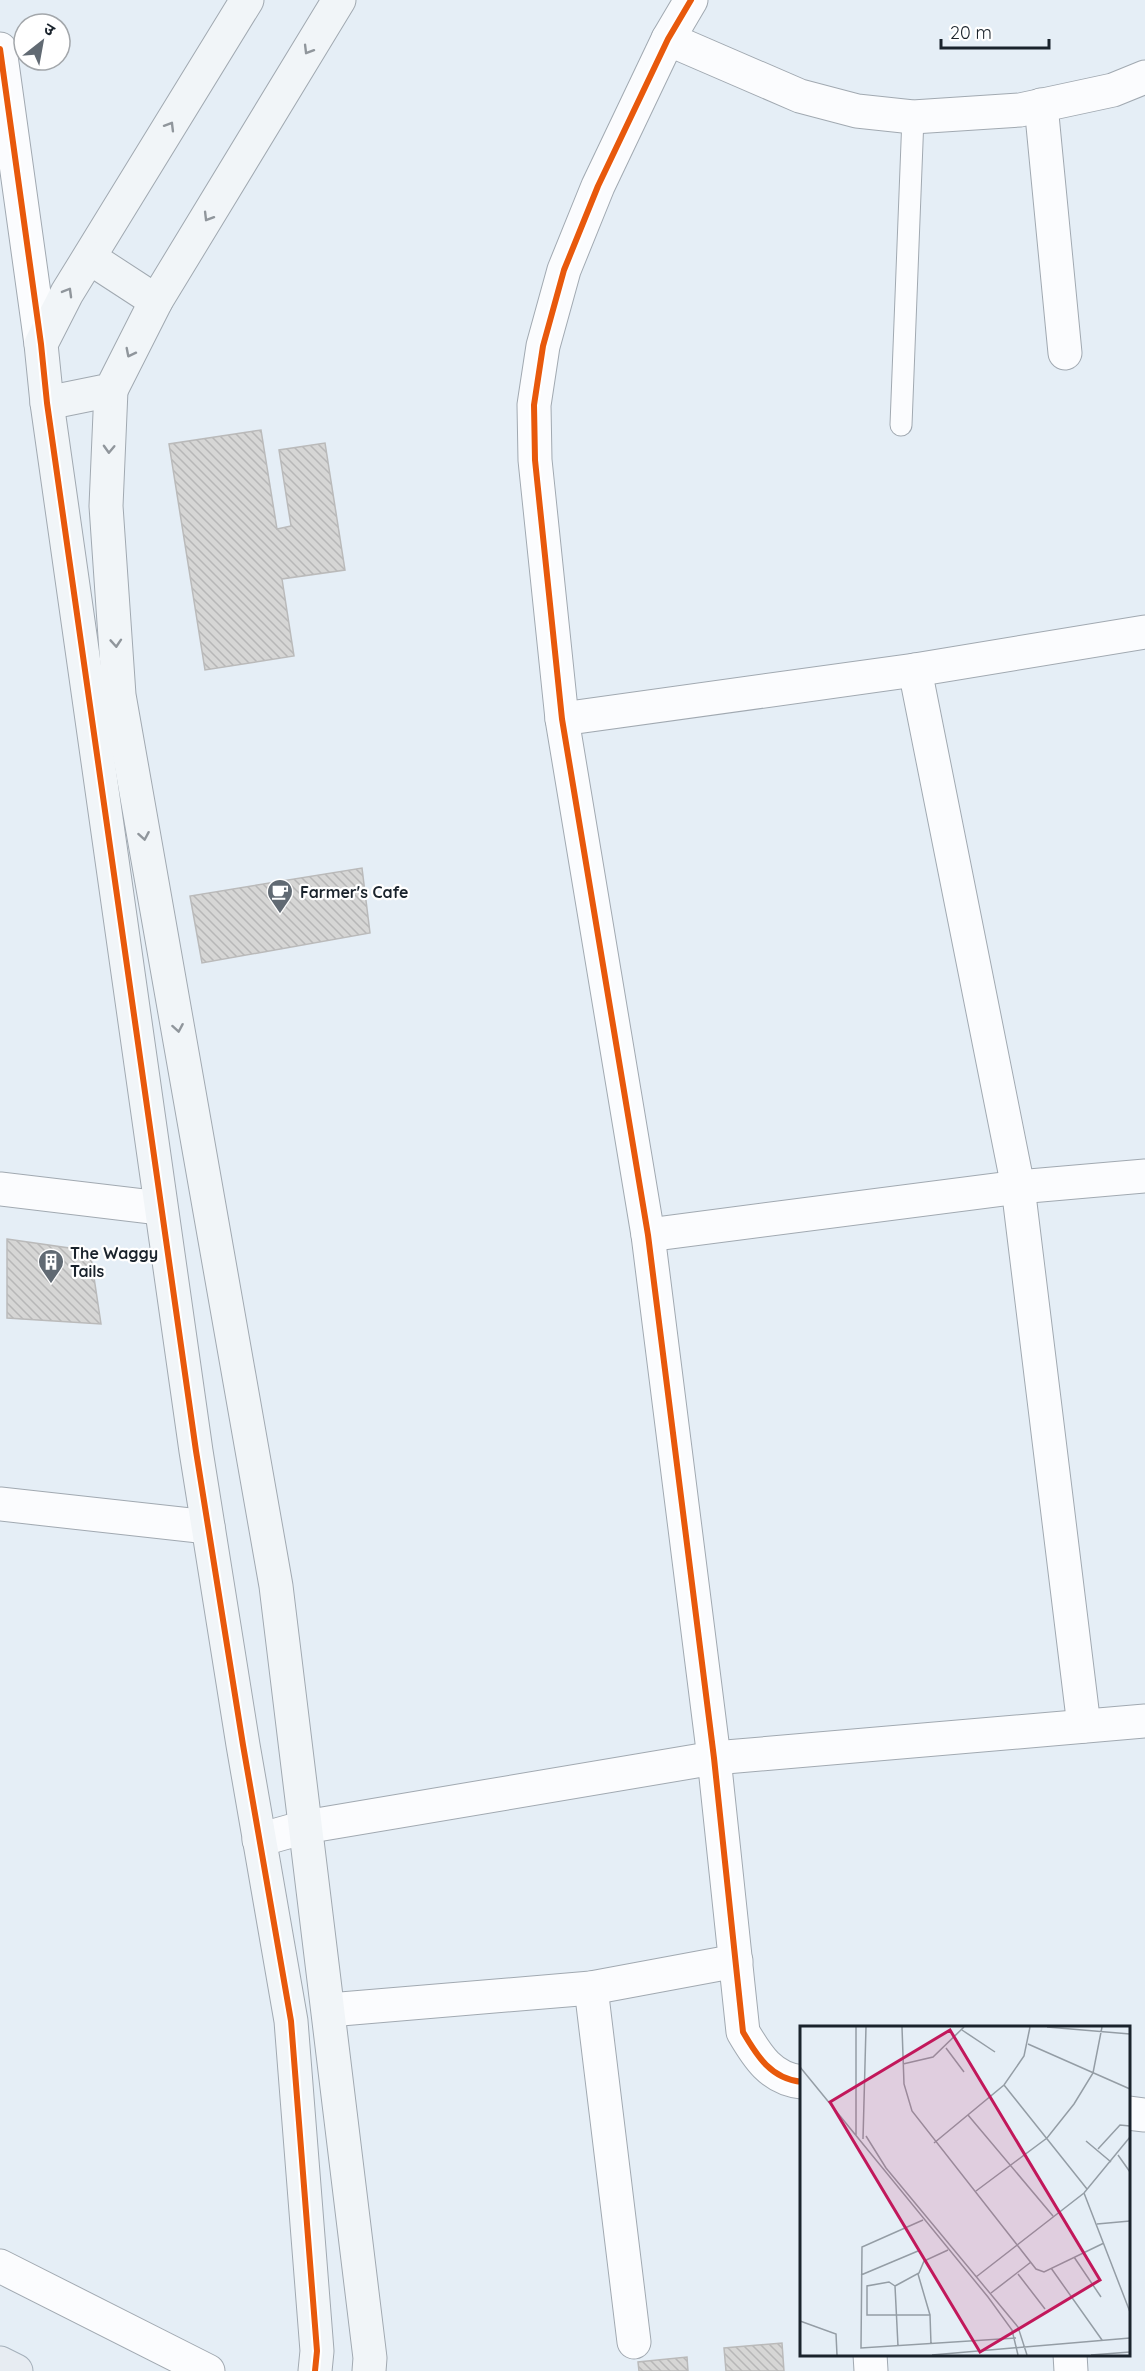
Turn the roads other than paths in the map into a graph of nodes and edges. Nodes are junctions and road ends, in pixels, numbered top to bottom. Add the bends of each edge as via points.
1 (248, 0) edge
2 (339, 0) edge
3 (691, 0) edge
4 (668, 39) junction
5 (0, 49) edge
6 (1145, 78) edge
7 (1041, 105) junction
8 (913, 117) junction
9 (90, 258) junction
10 (156, 302) junction
11 (41, 344) junction
12 (1065, 353) dead end
13 (111, 390) junction
14 (47, 403) junction
15 (901, 426) dead end
16 (1145, 632) edge
17 (915, 670) junction
18 (562, 719) junction
19 (1145, 1176) edge
20 (1018, 1187) junction
21 (0, 1189) edge
22 (160, 1208) junction
23 (648, 1236) junction
24 (0, 1504) edge
25 (208, 1527) junction
26 (1145, 1721) edge
27 (1084, 1726) junction
28 (714, 1758) junction
29 (305, 1827) junction
30 (259, 1840) junction
31 (736, 1961) junction
32 (591, 1988) junction
33 (329, 2010) junction
34 (800, 2082) edge
35 (1130, 2114) edge
36 (1145, 2115) edge
37 (0, 2266) edge
38 (634, 2342) dead end
39 (870, 2356) edge
40 (1070, 2356) edge
41 (0, 2363) edge
42 (16, 2371) edge
43 (208, 2371) edge
44 (315, 2371) edge
45 (369, 2371) edge
46 (871, 2371) edge
47 (1071, 2371) edge

9 -> 1 street
2 -> 10 street
3 - 4 street
4 - 8 street via 800,96 857,111
4 - 18 street via 598,186 564,270 543,346 534,405 535,460
5 - 11 street
6 - 7 street via 1113,90
7 - 8 street via 1020,110
7 - 12 street
8 - 15 lane
9 - 10 street
11 -> 9 street
10 -> 13 street
11 - 14 street
13 - 14 street
13 -> 29 street via 106,506 119,695 276,1586
14 - 22 street
16 - 17 street
17 - 18 street
17 - 20 street
18 - 23 street
19 - 20 street
20 - 23 street
20 - 27 street
21 - 22 street
22 - 25 street
23 - 28 street
24 - 25 street
25 - 30 street
26 - 27 street
27 - 28 street
28 - 29 street
28 - 31 street
29 - 30 street
29 - 33 street
30 - 44 street via 291,2021 317,2351
31 - 32 street
31 - 34 street via 742,2032 770,2071
32 - 33 street
32 - 38 street
33 - 45 street
35 - 36 street
37 - 43 street
39 - 46 street
40 - 47 street
41 - 42 main road

